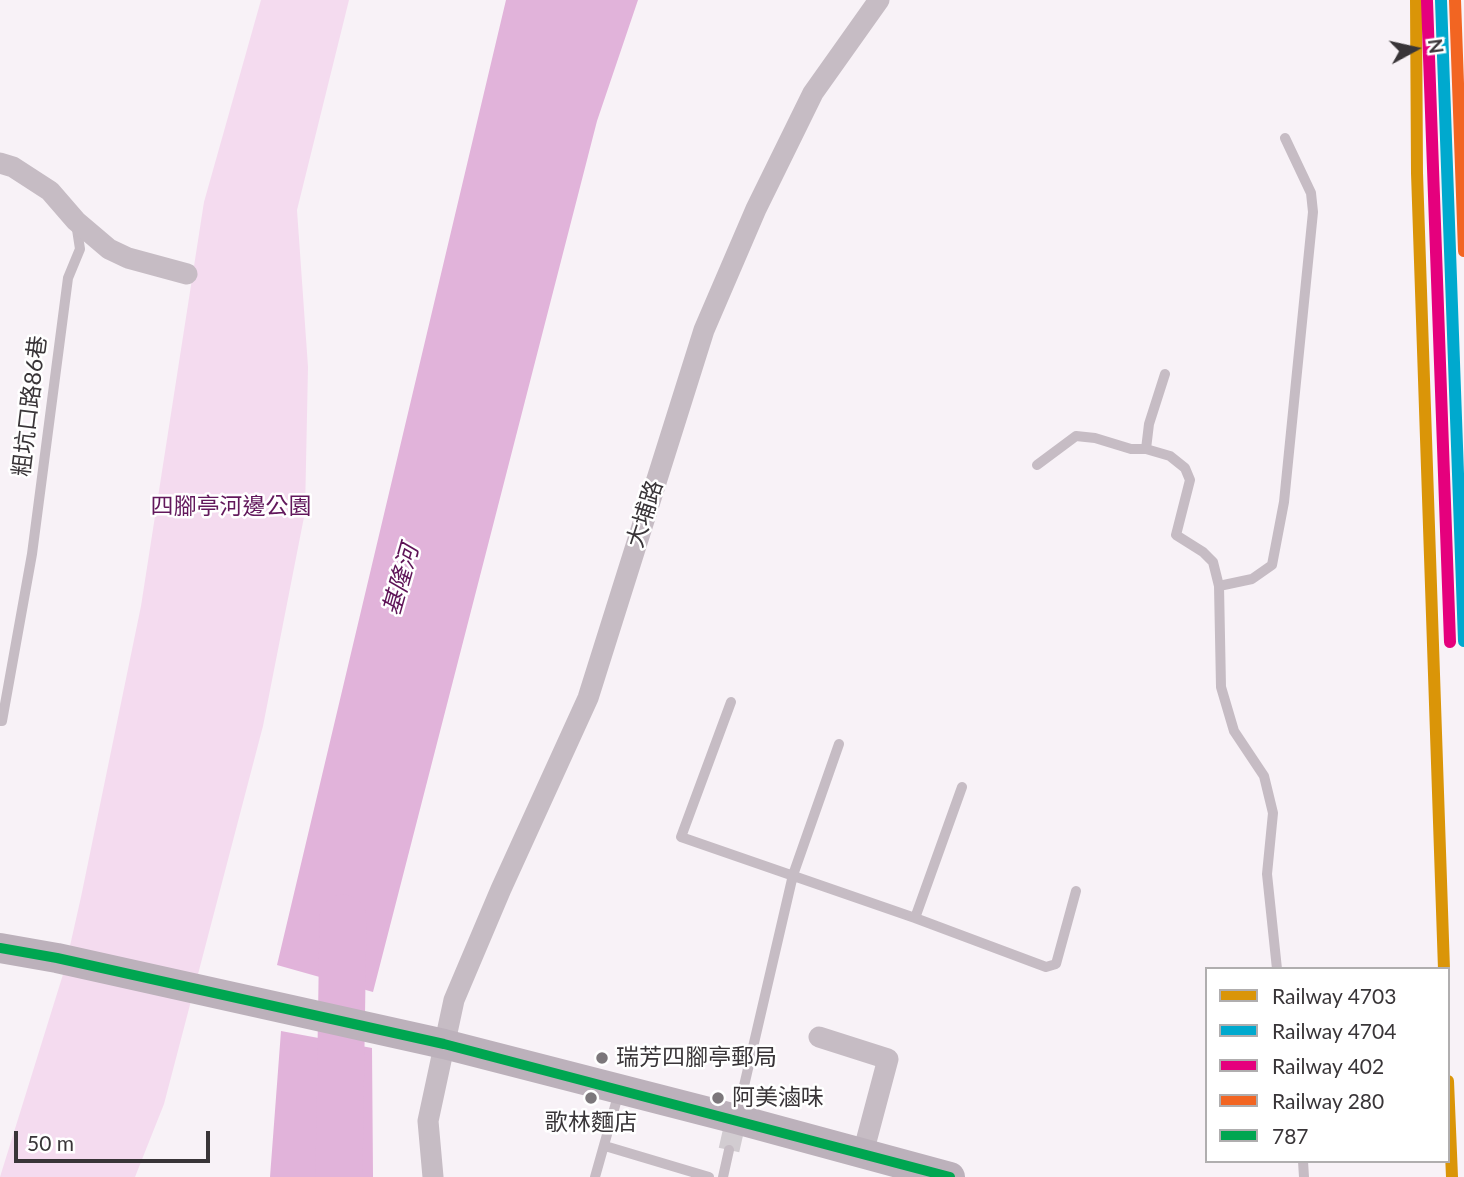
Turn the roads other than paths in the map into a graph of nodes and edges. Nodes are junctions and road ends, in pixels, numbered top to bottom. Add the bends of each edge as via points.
1 (879, 0) edge
2 (1285, 138) dead end
3 (0, 163) edge
4 (76, 221) junction
5 (187, 274) dead end
6 (1165, 374) dead end
7 (1146, 449) junction
8 (1037, 465) dead end
9 (1219, 586) junction
10 (730, 702) dead end
11 (0, 721) edge
12 (839, 744) dead end
13 (962, 787) dead end
14 (793, 875) junction
15 (1076, 891) dead end
16 (915, 918) junction
17 (0, 948) edge
18 (1276, 967) edge
19 (819, 1037) dead end
20 (430, 1041) junction
21 (620, 1090) junction
22 (736, 1119) junction
23 (605, 1146) junction
24 (729, 1150) tunnel mouth
25 (863, 1153) junction
26 (433, 1177) edge
27 (595, 1177) edge
28 (709, 1177) edge
29 (723, 1177) edge
30 (950, 1177) edge

1 - 20 street, 大埔路 via 813,93 756,209 704,330 588,698 454,1000
2 - 9 lane via 1311,193 1313,212 1284,502 1272,565 1252,579
3 - 4 street via 50,191
4 - 5 street via 118,254
4 - 11 lane, 粗坑口路86巷 via 80,250 68,278 32,554
6 - 7 lane
7 - 8 lane via 1076,436
7 - 9 lane via 1170,456 1185,468 1190,480 1176,535 1213,562
9 - 18 lane via 1221,687 1234,732 1264,776 1273,813 1267,874
10 - 14 lane via 681,837
12 - 14 lane
13 - 16 lane
14 - 16 lane
14 - 22 lane
15 - 16 lane via 1056,964 1046,967
17 - 20 street
19 - 25 street via 888,1059
20 - 21 street
20 - 26 street, 大埔路 via 428,1121
21 - 22 street
21 - 23 lane
22 - 25 street
23 - 27 lane
23 - 28 lane
24 - 29 lane
25 - 30 street

